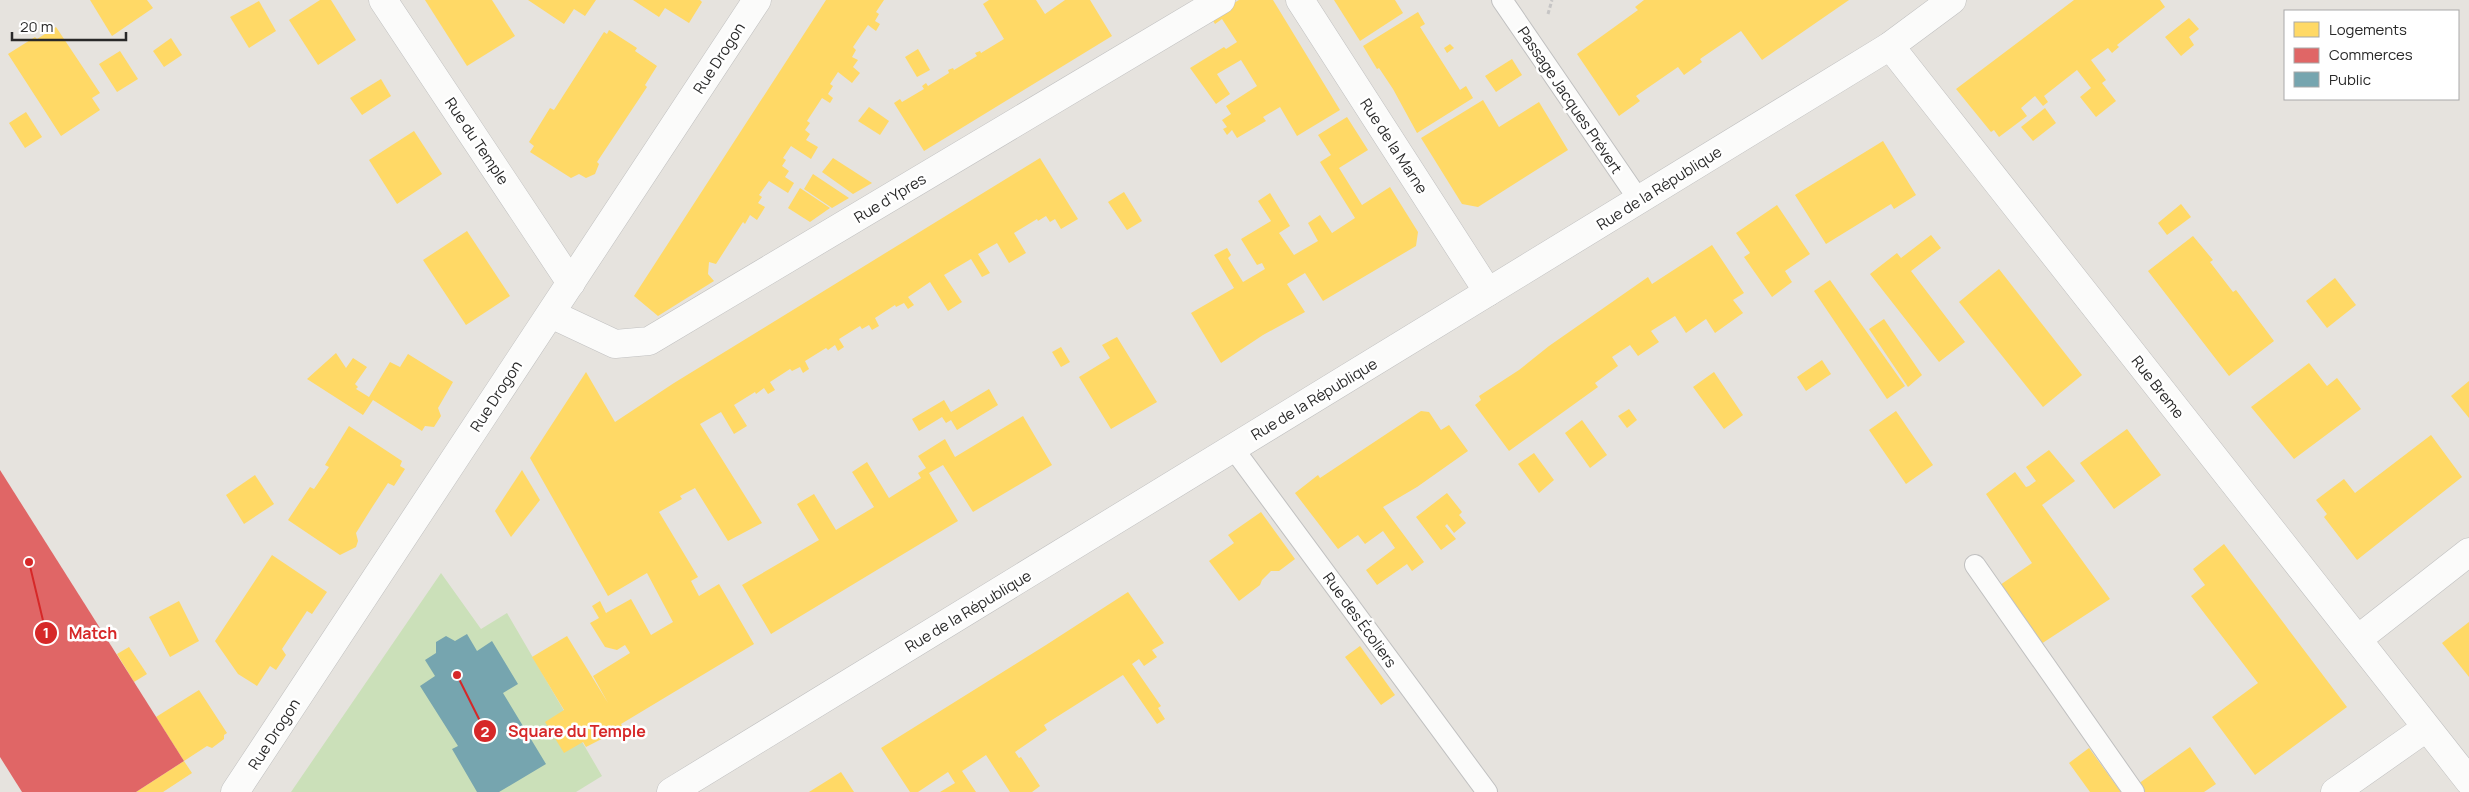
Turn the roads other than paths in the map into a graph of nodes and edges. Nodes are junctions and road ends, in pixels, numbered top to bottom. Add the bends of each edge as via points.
1 (383, 0) edge
2 (758, 0) edge
3 (1222, 0) edge
4 (1300, 0) edge
5 (1502, 0) edge
6 (1952, 0) edge
7 (1890, 46) junction
8 (1639, 200) junction
9 (571, 283) junction
10 (1488, 292) junction
11 (551, 314) junction
12 (1233, 448) junction
13 (2469, 552) edge
14 (1975, 565) dead end
15 (2358, 639) junction
16 (2426, 728) junction
17 (2469, 781) edge
18 (236, 792) edge
19 (671, 792) edge
20 (1487, 792) edge
21 (2134, 792) edge
22 (2336, 792) edge

1 - 9 street, Rue du Temple
2 - 9 street, Rue Drogon
3 - 11 street, Rue d'Ypres via 649,341 615,344
4 - 10 street, Rue de la Marne
5 - 8 lane, Passage Jacques Prévert
6 - 7 street, Rue de la République
7 - 8 street, Rue de la République
7 - 15 street, Rue Breme
8 - 10 street, Rue de la République
9 - 11 street, Rue Drogon
10 - 12 street, Rue de la République
11 - 18 street, Rue Drogon
12 - 19 street, Rue de la République
12 - 20 lane, Rue des Écoliers
13 - 15 street
14 - 21 lane
15 - 16 street, Rue Breme
16 - 17 street, Rue Breme
16 - 22 street

